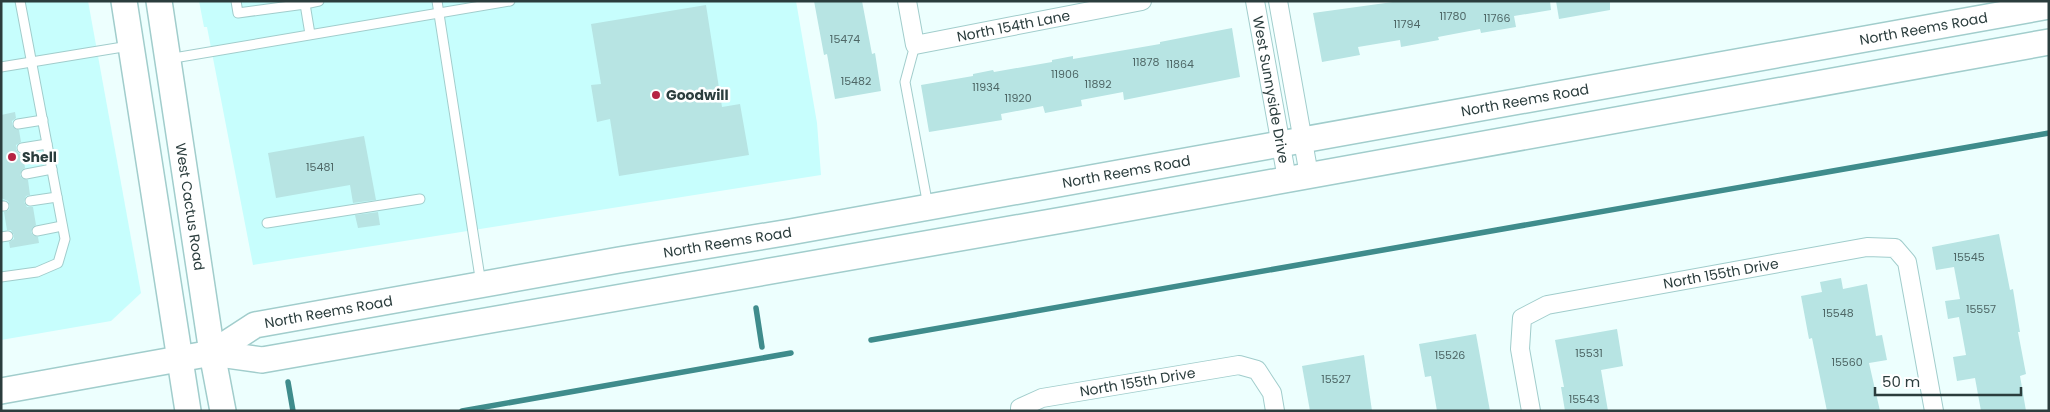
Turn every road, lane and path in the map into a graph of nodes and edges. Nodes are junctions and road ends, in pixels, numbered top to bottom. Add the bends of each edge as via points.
1 (20, 1) edge
2 (124, 1) edge
3 (159, 1) edge
4 (236, 1) edge
5 (319, 1) edge
6 (437, 1) edge
7 (510, 1) edge
8 (907, 1) edge
9 (1142, 1) edge
10 (1255, 1) edge
11 (1278, 1) edge
12 (305, 4) junction
13 (1113, 4) edge
14 (264, 5) edge
15 (2049, 6) edge
16 (439, 13) junction
17 (310, 34) junction
18 (2049, 42) edge
19 (915, 45) junction
20 (131, 46) junction
21 (168, 59) junction
22 (32, 62) junction
23 (1, 67) edge
24 (43, 120) junction
25 (18, 124) dead end
26 (1292, 142) junction
27 (47, 144) junction
28 (22, 148) dead end
29 (52, 169) junction
30 (26, 174) dead end
31 (1298, 177) junction
32 (57, 197) junction
33 (420, 199) dead end
34 (30, 201) dead end
35 (928, 206) junction
36 (267, 223) dead end
37 (62, 226) junction
38 (37, 231) dead end
39 (790, 232) junction
40 (796, 266) junction
41 (1, 277) edge
42 (481, 284) junction
43 (212, 353) junction
44 (180, 360) junction
45 (1, 391) edge
46 (1020, 409) edge
47 (188, 411) edge
48 (223, 411) edge
49 (1276, 411) edge
50 (1531, 411) edge
51 (1934, 411) edge

1 - 22 lane
2 - 20 main road
3 - 21 main road, West Cactus Road
4 - 14 lane via 238,14
5 - 12 lane
6 - 16 lane
7 - 16 lane
8 - 19 street
9 - 13 street, North 154th Lane
10 - 26 street, West Sunnyside Drive
11 - 26 street, West Sunnyside Drive
12 - 14 lane
12 - 17 lane
13 - 19 street, North 154th Lane
15 - 26 main road, North Reems Road
16 - 17 lane
16 - 42 lane
17 - 21 lane
18 - 31 main road, North Reems Road
19 - 35 lane via 905,82
20 - 22 lane
20 - 44 main road
21 - 43 main road, West Cactus Road
22 - 23 lane
22 - 24 lane
24 - 25 lane
24 - 27 lane
26 - 31 street, West Sunnyside Drive
26 - 35 main road, North Reems Road
27 - 28 lane
27 - 29 lane
29 - 30 lane
29 - 32 lane
31 - 40 main road, North Reems Road
32 - 34 lane
32 - 37 lane
33 - 36 lane
35 - 39 main road, North Reems Road
37 - 38 lane
37 - 41 lane via 64,239 58,263 37,272
39 - 40 main road
39 - 42 main road, North Reems Road
40 - 43 main road, North Reems Road via 262,360
42 - 43 main road, North Reems Road via 256,325
43 - 44 main road, North Reems Road
43 - 48 main road, West Cactus Road
44 - 45 main road, North Reems Road
44 - 47 main road
46 - 49 street, North 155th Drive via 1042,398 1239,365 1257,370 1272,393
50 - 51 street, North 155th Drive via 1520,349 1522,318 1547,305 1867,246 1895,248 1907,262

